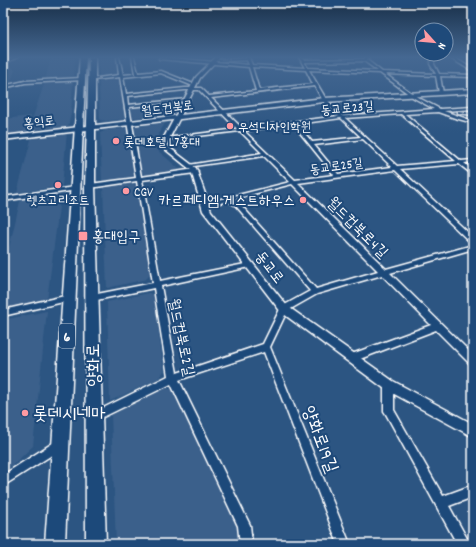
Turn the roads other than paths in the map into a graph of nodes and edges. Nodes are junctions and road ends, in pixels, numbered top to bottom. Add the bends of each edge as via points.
1 (23, 83) edge
2 (82, 83) edge
3 (92, 83) edge
4 (122, 83) edge
5 (183, 83) edge
6 (195, 83) edge
7 (256, 83) edge
8 (395, 83) edge
9 (439, 83) edge
10 (316, 85) joint
11 (3, 87) edge
12 (193, 87) junction
13 (473, 90) edge
14 (258, 92) junction
15 (441, 93) junction
16 (125, 95) junction
17 (411, 95) junction
18 (208, 97) junction
19 (186, 100) junction
20 (324, 100) junction
21 (127, 106) junction
22 (473, 108) edge
23 (450, 109) junction
24 (438, 110) junction
25 (223, 112) junction
26 (402, 113) junction
27 (473, 114) edge
28 (177, 117) junction
29 (342, 117) junction
30 (471, 121) edge
31 (129, 123) junction
32 (294, 123) junction
33 (473, 126) edge
34 (85, 128) junction
35 (242, 130) junction
36 (3, 138) edge
37 (364, 138) junction
38 (166, 140) junction
39 (311, 144) junction
40 (266, 154) junction
41 (473, 161) edge
42 (460, 162) junction
43 (192, 168) junction
44 (396, 168) junction
45 (473, 173) edge
46 (337, 176) junction
47 (139, 179) junction
48 (294, 182) junction
49 (90, 186) junction
50 (75, 189) junction
51 (228, 198) junction
52 (3, 199) edge
53 (205, 205) junction
54 (473, 242) edge
55 (473, 247) edge
56 (250, 265) junction
57 (384, 273) junction
58 (156, 284) junction
59 (315, 292) junction
60 (69, 298) junction
61 (92, 298) junction
62 (284, 309) junction
63 (3, 313) edge
64 (437, 326) junction
65 (266, 347) junction
66 (352, 358) junction
67 (473, 361) edge
68 (173, 378) junction
69 (389, 385) junction
70 (94, 418) junction
71 (473, 431) edge
72 (60, 443) junction
73 (3, 481) edge
74 (473, 491) edge
75 (441, 503) junction
76 (55, 544) edge
77 (96, 544) edge
78 (246, 544) edge
79 (344, 544) edge
80 (464, 544) edge

1 - 11 street
2 - 34 main road, 양화로 / 6
3 - 34 main road, 양화로 / 6
4 - 16 street, 월드컵북로2길
5 - 12 street
6 - 12 street
7 - 14 street
8 - 17 street
9 - 15 street
10 - 14 street
10 - 20 street
12 - 16 street
12 - 18 street
12 - 19 street
13 - 15 main road, 월드컵북로
14 - 18 street
15 - 17 main road, 월드컵북로
16 - 21 street, 월드컵북로2길
17 - 20 main road, 월드컵북로
17 - 24 street
18 - 25 street, 월드컵북로4길
19 - 21 street
19 - 28 street
20 - 25 main road, 월드컵북로
20 - 29 street
21 - 31 street, 월드컵북로2길
22 - 23 street, 동교로23길
23 - 24 street, 동교로23길
23 - 27 street
24 - 26 street, 동교로23길
24 - 30 street
25 - 28 main road, 월드컵북로
25 - 35 street, 월드컵북로4길
26 - 29 street, 동교로23길
26 - 42 street
28 - 31 main road, 월드컵북로
28 - 38 street
29 - 32 street, 동교로23길
29 - 37 street
30 - 33 street
31 - 34 main road, 월드컵북로
31 - 47 street, 월드컵북로2길
32 - 35 street, 동교로23길
32 - 39 street
34 - 36 main road, 홍익로
34 - 49 main road, 양화로 / 6
34 - 50 main road, 양화로 / 6
35 - 38 street, 동교로23길
35 - 40 street, 월드컵북로4길
37 - 39 street
37 - 44 street
38 - 43 street via 164,146
39 - 46 street
40 - 43 street
40 - 48 street, 월드컵북로4길
41 - 42 street, 동교로25길
42 - 44 street, 동교로25길
42 - 45 street
43 - 47 street
43 - 53 street, 동교로
44 - 46 street, 동교로25길
44 - 54 street
46 - 48 street, 동교로25길
47 - 49 street
47 - 58 street, 월드컵북로2길
48 - 51 street, 동교로25길
48 - 57 street, 월드컵북로4길
49 - 61 main road, 양화로 / 6
50 - 52 street
50 - 60 main road, 양화로 / 6
51 - 53 street, 동교로25길
51 - 59 street via 238,205
53 - 56 street, 동교로
55 - 57 street
56 - 58 street
56 - 62 street, 동교로
57 - 59 street
57 - 64 street, 월드컵북로4길
58 - 61 street
58 - 68 street, 월드컵북로2길
59 - 62 street
60 - 63 street
60 - 72 main road, 양화로 / 6
61 - 70 main road, 양화로 / 6
62 - 65 street
62 - 66 street, 동교로
64 - 66 street
64 - 67 street, 월드컵북로4길
65 - 68 street
65 - 79 street, 양화로19길
66 - 69 street, 동교로
68 - 70 street
68 - 78 street, 월드컵북로2길 via 244,525
69 - 71 street, 동교로
69 - 75 street via 389,411
70 - 77 main road, 양화로 / 6
72 - 73 street
72 - 76 main road, 양화로 / 6
74 - 75 street
75 - 80 street

